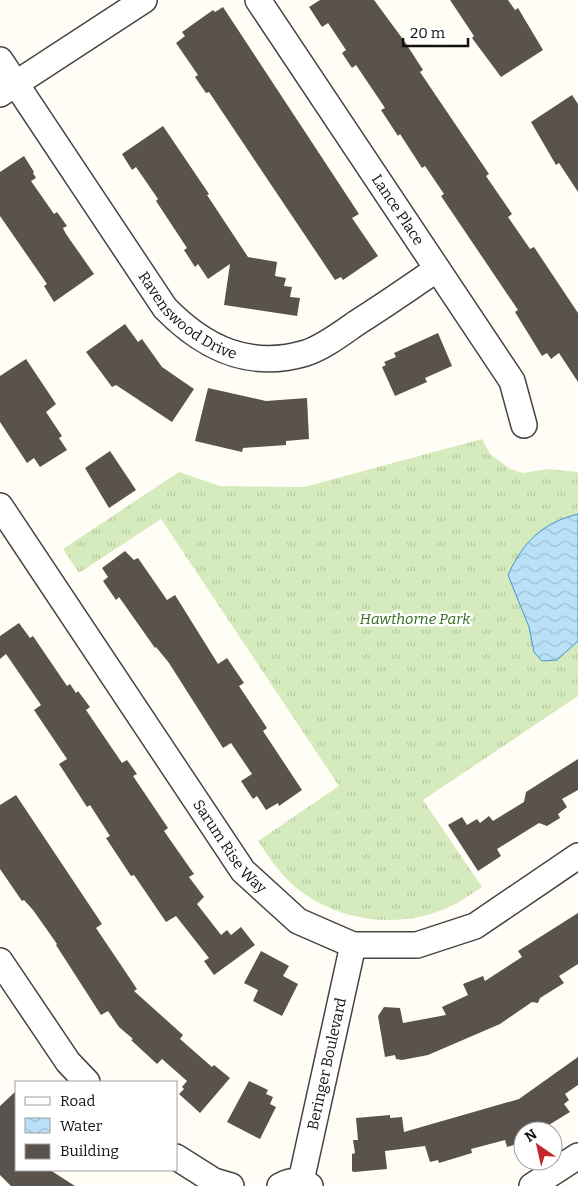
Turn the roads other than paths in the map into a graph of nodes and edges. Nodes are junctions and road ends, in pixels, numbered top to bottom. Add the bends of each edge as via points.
1 (144, 0) edge
2 (258, 0) edge
3 (0, 60) edge
4 (7, 89) edge
5 (437, 269) junction
6 (524, 425) dead end
7 (0, 506) edge
8 (578, 856) edge
9 (353, 945) junction
10 (0, 961) edge
11 (86, 1081) edge
12 (578, 1156) edge
13 (178, 1158) edge
14 (297, 1184) edge
15 (231, 1186) edge
16 (532, 1186) edge

1 - 4 street
2 - 5 street, Lance Place
3 - 4 street, Ravenswood Drive
4 - 5 street, Ravenswood Drive via 165,308 185,329 207,344 254,358 306,353 335,338
5 - 6 street, Lance Place via 512,381
7 - 9 street, Sarum Rise Way via 243,871 298,921
8 - 9 street, Sarum Rise Way via 475,926 417,945
9 - 14 street, Beringer Boulevard
10 - 11 street via 68,1062
12 - 16 street
13 - 15 street via 214,1181

